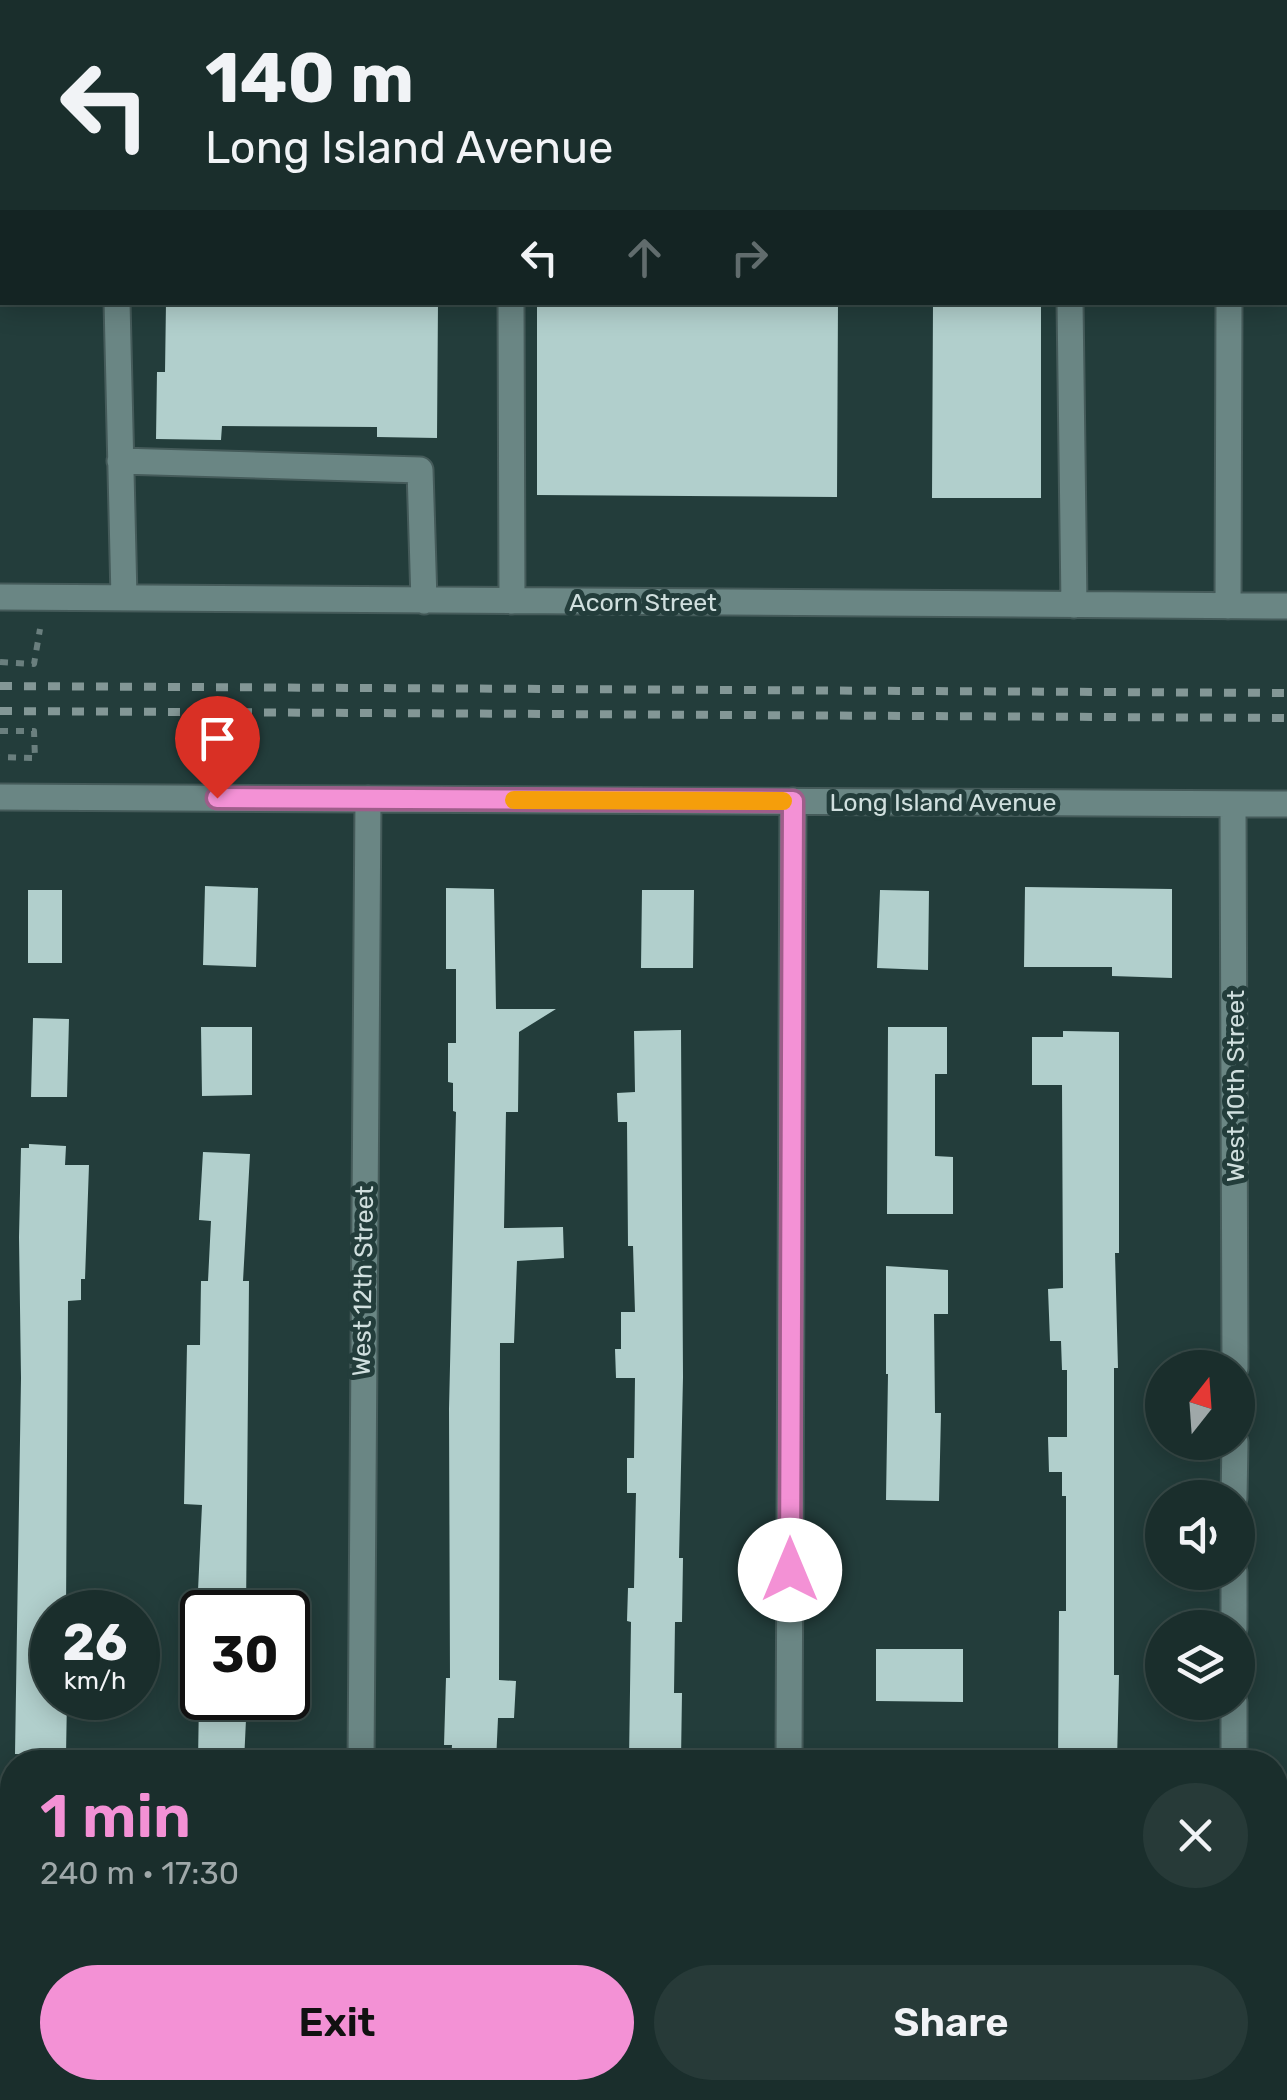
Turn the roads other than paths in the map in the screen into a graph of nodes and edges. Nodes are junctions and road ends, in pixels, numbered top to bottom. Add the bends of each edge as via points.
1 (0, 0) edge
2 (0, 27) edge
3 (117, 305) edge
4 (511, 305) edge
5 (1070, 305) edge
6 (1230, 305) edge
7 (120, 461) junction
8 (0, 597) edge
9 (124, 598) junction
10 (424, 600) junction
11 (512, 601) junction
12 (1074, 605) junction
13 (1228, 606) junction
14 (1287, 606) edge
15 (0, 798) edge
16 (368, 799) junction
17 (793, 801) junction
18 (1234, 804) junction
19 (1287, 804) edge
20 (1235, 1350) edge
21 (1234, 1720) edge
22 (361, 1750) edge
23 (789, 1750) edge
24 (1234, 1750) edge

1 - 2 street
3 - 7 street
4 - 11 street
5 - 12 street
6 - 13 street
7 - 9 street
7 - 10 street via 420,470
8 - 9 street, Acorn Street
9 - 10 street, Acorn Street
10 - 11 street, Acorn Street
11 - 12 street, Acorn Street
12 - 13 street, Acorn Street
13 - 14 street, Acorn Street
15 - 16 street, Long Island Avenue
16 - 17 street, Long Island Avenue
16 - 22 street, West 12th Street
17 - 18 street, Long Island Avenue
17 - 23 street
18 - 19 street, Long Island Avenue
18 - 20 street, West 10th Street
21 - 24 street

